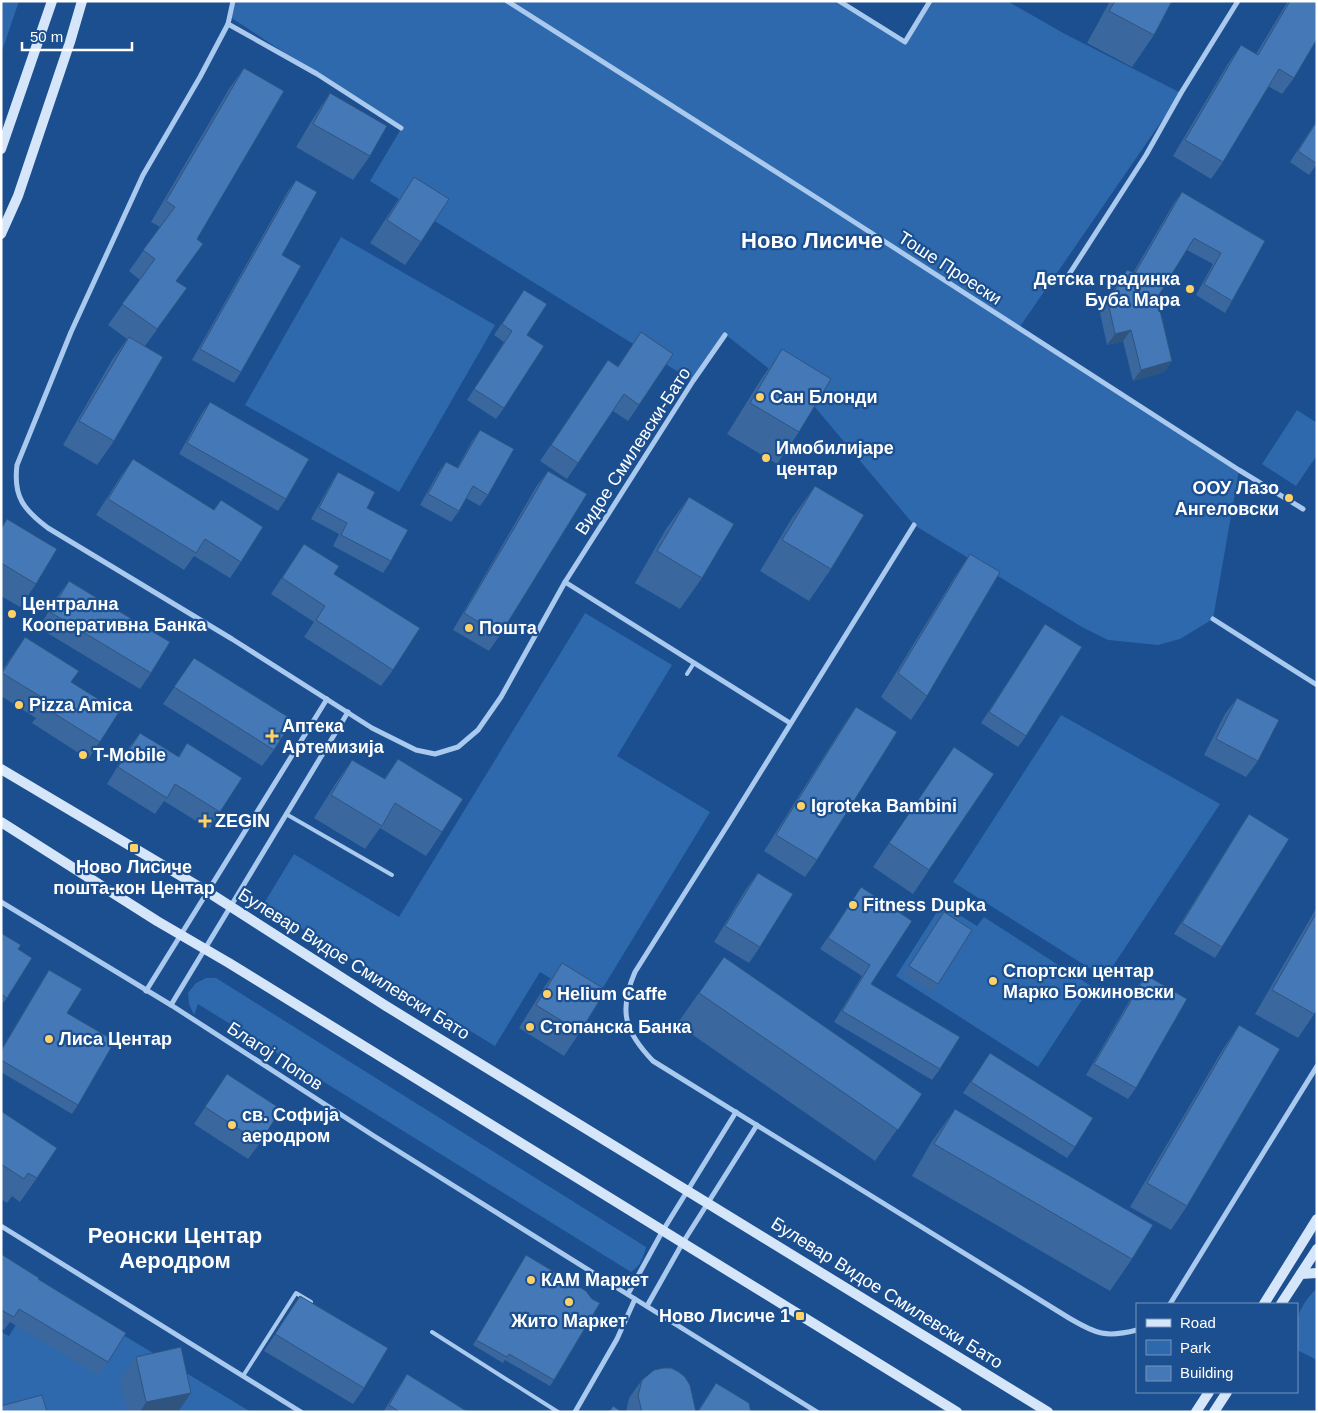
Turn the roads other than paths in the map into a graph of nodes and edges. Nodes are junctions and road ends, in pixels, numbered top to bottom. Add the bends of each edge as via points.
1 (52, 1) edge
2 (82, 1) edge
3 (233, 1) edge
4 (507, 1) edge
5 (839, 1) edge
6 (930, 1) edge
7 (1238, 1) edge
8 (228, 24) junction
9 (401, 128) dead end
10 (1, 148) edge
11 (1, 234) edge
12 (1068, 276) dead end
13 (725, 335) dead end
14 (1303, 509) dead end
15 (914, 525) dead end
16 (565, 582) junction
17 (1213, 619) dead end
18 (694, 663) junction
19 (687, 674) dead end
20 (1317, 685) edge
21 (327, 699) junction
22 (348, 712) junction
23 (790, 723) junction
24 (1, 768) edge
25 (286, 814) junction
26 (1, 822) edge
27 (392, 875) dead end
28 (208, 892) junction
29 (1, 902) edge
30 (230, 906) junction
31 (181, 936) junction
32 (204, 949) junction
33 (146, 991) junction
34 (170, 1005) junction
35 (1317, 1066) edge
36 (736, 1112) junction
37 (757, 1125) junction
38 (688, 1191) junction
39 (708, 1203) junction
40 (1317, 1219) edge
41 (1, 1226) edge
42 (662, 1232) junction
43 (682, 1244) junction
44 (1317, 1249) edge
45 (1317, 1273) edge
46 (1301, 1274) junction
47 (628, 1294) junction
48 (635, 1298) junction
49 (1171, 1303) edge
50 (1265, 1303) edge
51 (1282, 1303) edge
52 (313, 1304) edge
53 (647, 1306) junction
54 (1136, 1330) edge
55 (432, 1332) dead end
56 (243, 1376) junction
57 (1208, 1393) edge
58 (1226, 1393) edge
59 (301, 1412) edge
60 (558, 1412) edge
61 (575, 1412) edge
62 (817, 1412) edge
63 (957, 1412) edge
64 (1048, 1412) edge
65 (1196, 1412) edge
66 (1214, 1412) edge

1 - 10 street
2 - 11 street via 22,187
3 - 8 street, Видое Смилевски-Бато
4 - 14 street, Тоше Проески
5 - 6 street via 905,42
7 - 12 street via 1146,155
8 - 9 street via 317,74
8 - 21 street, Видое Смилевски-Бато via 143,175 115,234 17,465 15,481 18,495 30,515 48,528
13 - 16 street, Видое Смилевски-Бато
15 - 23 street
16 - 18 street
16 - 22 street, Видое Смилевски-Бато via 500,697 478,730 458,747 435,754 416,750
17 - 20 street
18 - 19 lane
18 - 23 street
21 - 22 street, Видое Смилевски-Бато
21 - 28 street
22 - 25 street
23 - 36 street via 634,972 626,1003 626,1019 631,1033 653,1061
24 - 28 street, Булевар Видое Смилевски Бато
25 - 27 lane
25 - 30 street
26 - 31 street
28 - 30 street, Булевар Видое Смилевски Бато
28 - 31 street
29 - 33 street, Благој Попов
30 - 32 street
30 - 38 street, Булевар Видое Смилевски Бато
31 - 32 street
31 - 33 street
32 - 34 street
32 - 42 street
33 - 34 street, Благој Попов
34 - 47 street, Благој Попов
35 - 49 street
36 - 37 street
36 - 38 street
37 - 39 street
37 - 54 street via 1090,1331 1115,1334
38 - 39 street, Булевар Видое Смилевски Бато
38 - 42 street
39 - 43 street
39 - 64 street, Булевар Видое Смилевски Бато
40 - 50 street
41 - 56 street
42 - 43 street
42 - 47 street
43 - 53 street
43 - 63 street
44 - 46 street
45 - 46 street
46 - 51 street
47 - 48 street, Благој Попов
48 - 53 street, Благој Попов
48 - 61 street via 617,1339
52 - 56 lane via 296,1293
53 - 62 street, Благој Попов
55 - 60 lane
56 - 59 street
57 - 65 street
58 - 66 street

